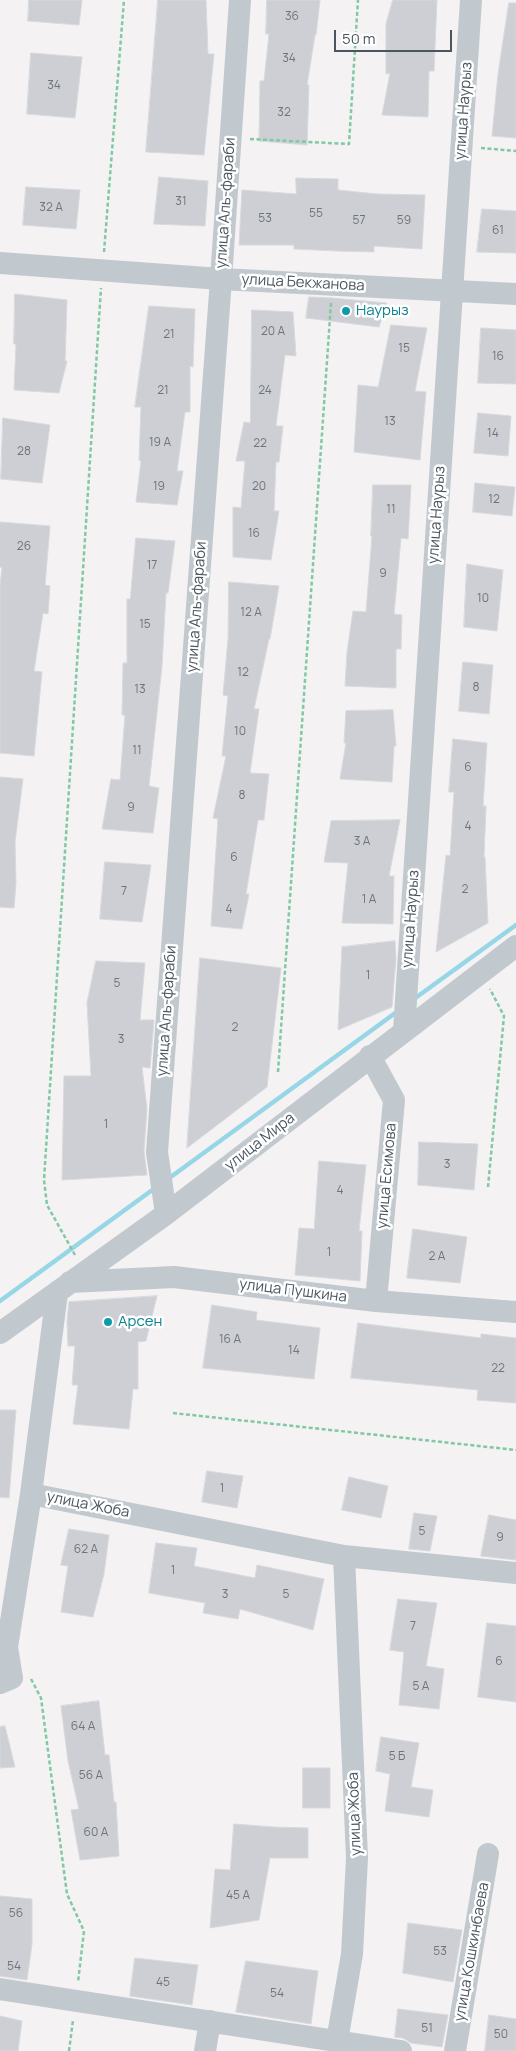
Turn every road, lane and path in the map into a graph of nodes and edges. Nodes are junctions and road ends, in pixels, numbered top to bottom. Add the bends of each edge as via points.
1 (124, 0) edge
2 (240, 0) edge
3 (358, 0) edge
4 (471, 0) edge
5 (231, 138) junction
6 (462, 146) junction
7 (516, 151) edge
8 (0, 263) edge
9 (102, 270) junction
10 (222, 279) junction
11 (332, 284) junction
12 (452, 291) junction
13 (516, 294) edge
14 (516, 946) edge
15 (481, 972) junction
16 (404, 1031) junction
17 (370, 1056) junction
18 (278, 1072) dead end
19 (488, 1187) dead end
20 (166, 1214) junction
21 (70, 1283) junction
22 (376, 1301) junction
23 (516, 1312) edge
24 (0, 1333) edge
25 (173, 1413) dead end
26 (516, 1450) edge
27 (31, 1494) junction
28 (344, 1556) junction
29 (516, 1573) edge
30 (6, 1680) edge
31 (488, 1854) dead end
32 (0, 1989) edge
33 (76, 2001) junction
34 (210, 2022) junction
35 (337, 2041) junction
36 (69, 2051) edge
37 (205, 2051) edge
38 (401, 2051) edge
39 (455, 2051) edge

1 - 9 path
2 - 5 street, улица Аль-фараби
3 - 5 path via 349,144
4 - 6 street, улица Наурыз
5 - 10 street, улица Аль-фараби
6 - 7 path
6 - 12 street, улица Наурыз
8 - 9 street, улица Бекжанова
9 - 10 street, улица Бекжанова
9 - 21 path via 44,1180 47,1205
10 - 11 street, улица Бекжанова
10 - 20 street, улица Аль-фараби via 157,1152
11 - 12 street, улица Бекжанова
11 - 18 path
12 - 13 street, улица Бекжанова
12 - 16 street, улица Наурыз
14 - 15 street, улица Мира
15 - 16 street, улица Мира
15 - 19 path via 504,1016
16 - 17 street, улица Мира
17 - 20 street, улица Мира
17 - 22 street, улица Есимова via 394,1100
20 - 21 street, улица Мира
21 - 22 street, улица Пушкина via 174,1277
21 - 24 street, улица Мира
21 - 27 street, улица Жоба
22 - 23 street, улица Пушкина
25 - 26 path
27 - 28 street, улица Жоба
27 - 30 street via 7,1647
28 - 29 street, улица Жоба
28 - 35 street, улица Жоба via 357,1858 352,1954
30 - 33 path via 30,1678 41,1698 67,1894 84,1931
31 - 39 street, улица Кошкинбаева
32 - 33 street
33 - 34 street
33 - 36 path
34 - 35 street
34 - 37 street
35 - 38 street

